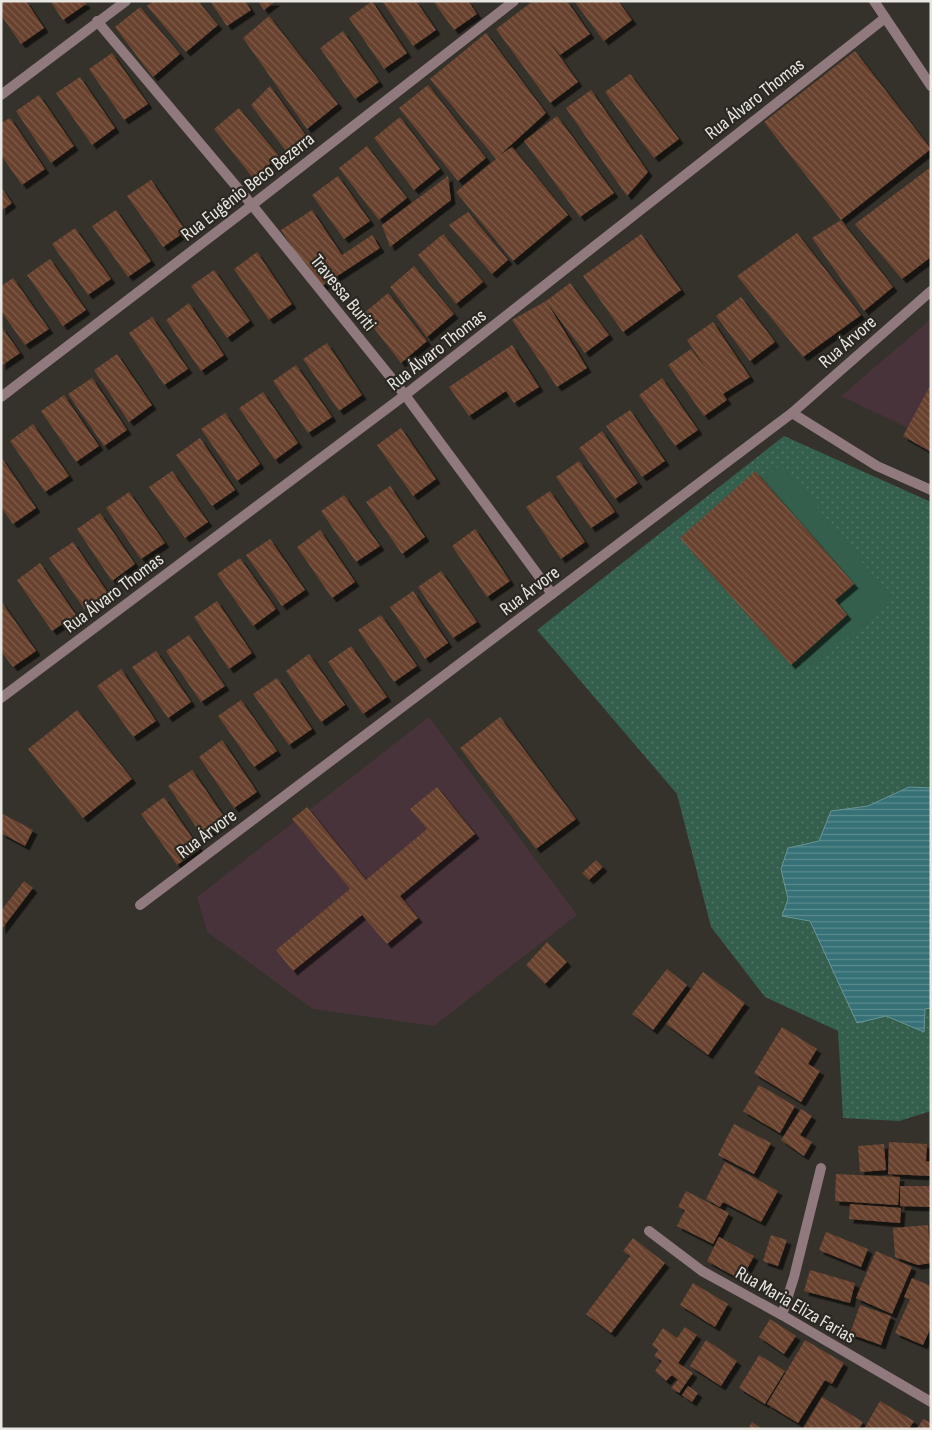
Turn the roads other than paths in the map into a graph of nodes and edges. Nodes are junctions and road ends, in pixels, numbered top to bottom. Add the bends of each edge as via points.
1 (126, 1) edge
2 (514, 1) edge
3 (874, 1) edge
4 (885, 18) junction
5 (97, 22) junction
6 (931, 86) edge
7 (1, 95) edge
8 (252, 205) junction
9 (931, 291) edge
10 (405, 396) junction
11 (1, 397) edge
12 (792, 413) junction
13 (931, 490) edge
14 (552, 594) junction
15 (1, 698) edge
16 (140, 905) dead end
17 (821, 1168) dead end
18 (649, 1231) dead end
19 (782, 1315) junction
20 (931, 1402) edge

1 - 5 street
2 - 8 street, Rua Eugênio Beco Bezerra
3 - 4 street
4 - 6 street
4 - 10 street, Rua Álvaro Thomas
5 - 7 street
5 - 8 street, Travessa Buriti
8 - 10 street, Travessa Buriti
8 - 11 street, Rua Eugênio Beco Bezerra
9 - 12 street, Rua Árvore
10 - 14 street, Travessa Buriti
10 - 15 street, Rua Álvaro Thomas
12 - 13 street via 877,466
12 - 14 street, Rua Árvore
14 - 16 street, Rua Árvore
17 - 19 street
18 - 19 street, Rua Maria Eliza Farias via 702,1271
19 - 20 street, Rua Maria Eliza Farias

